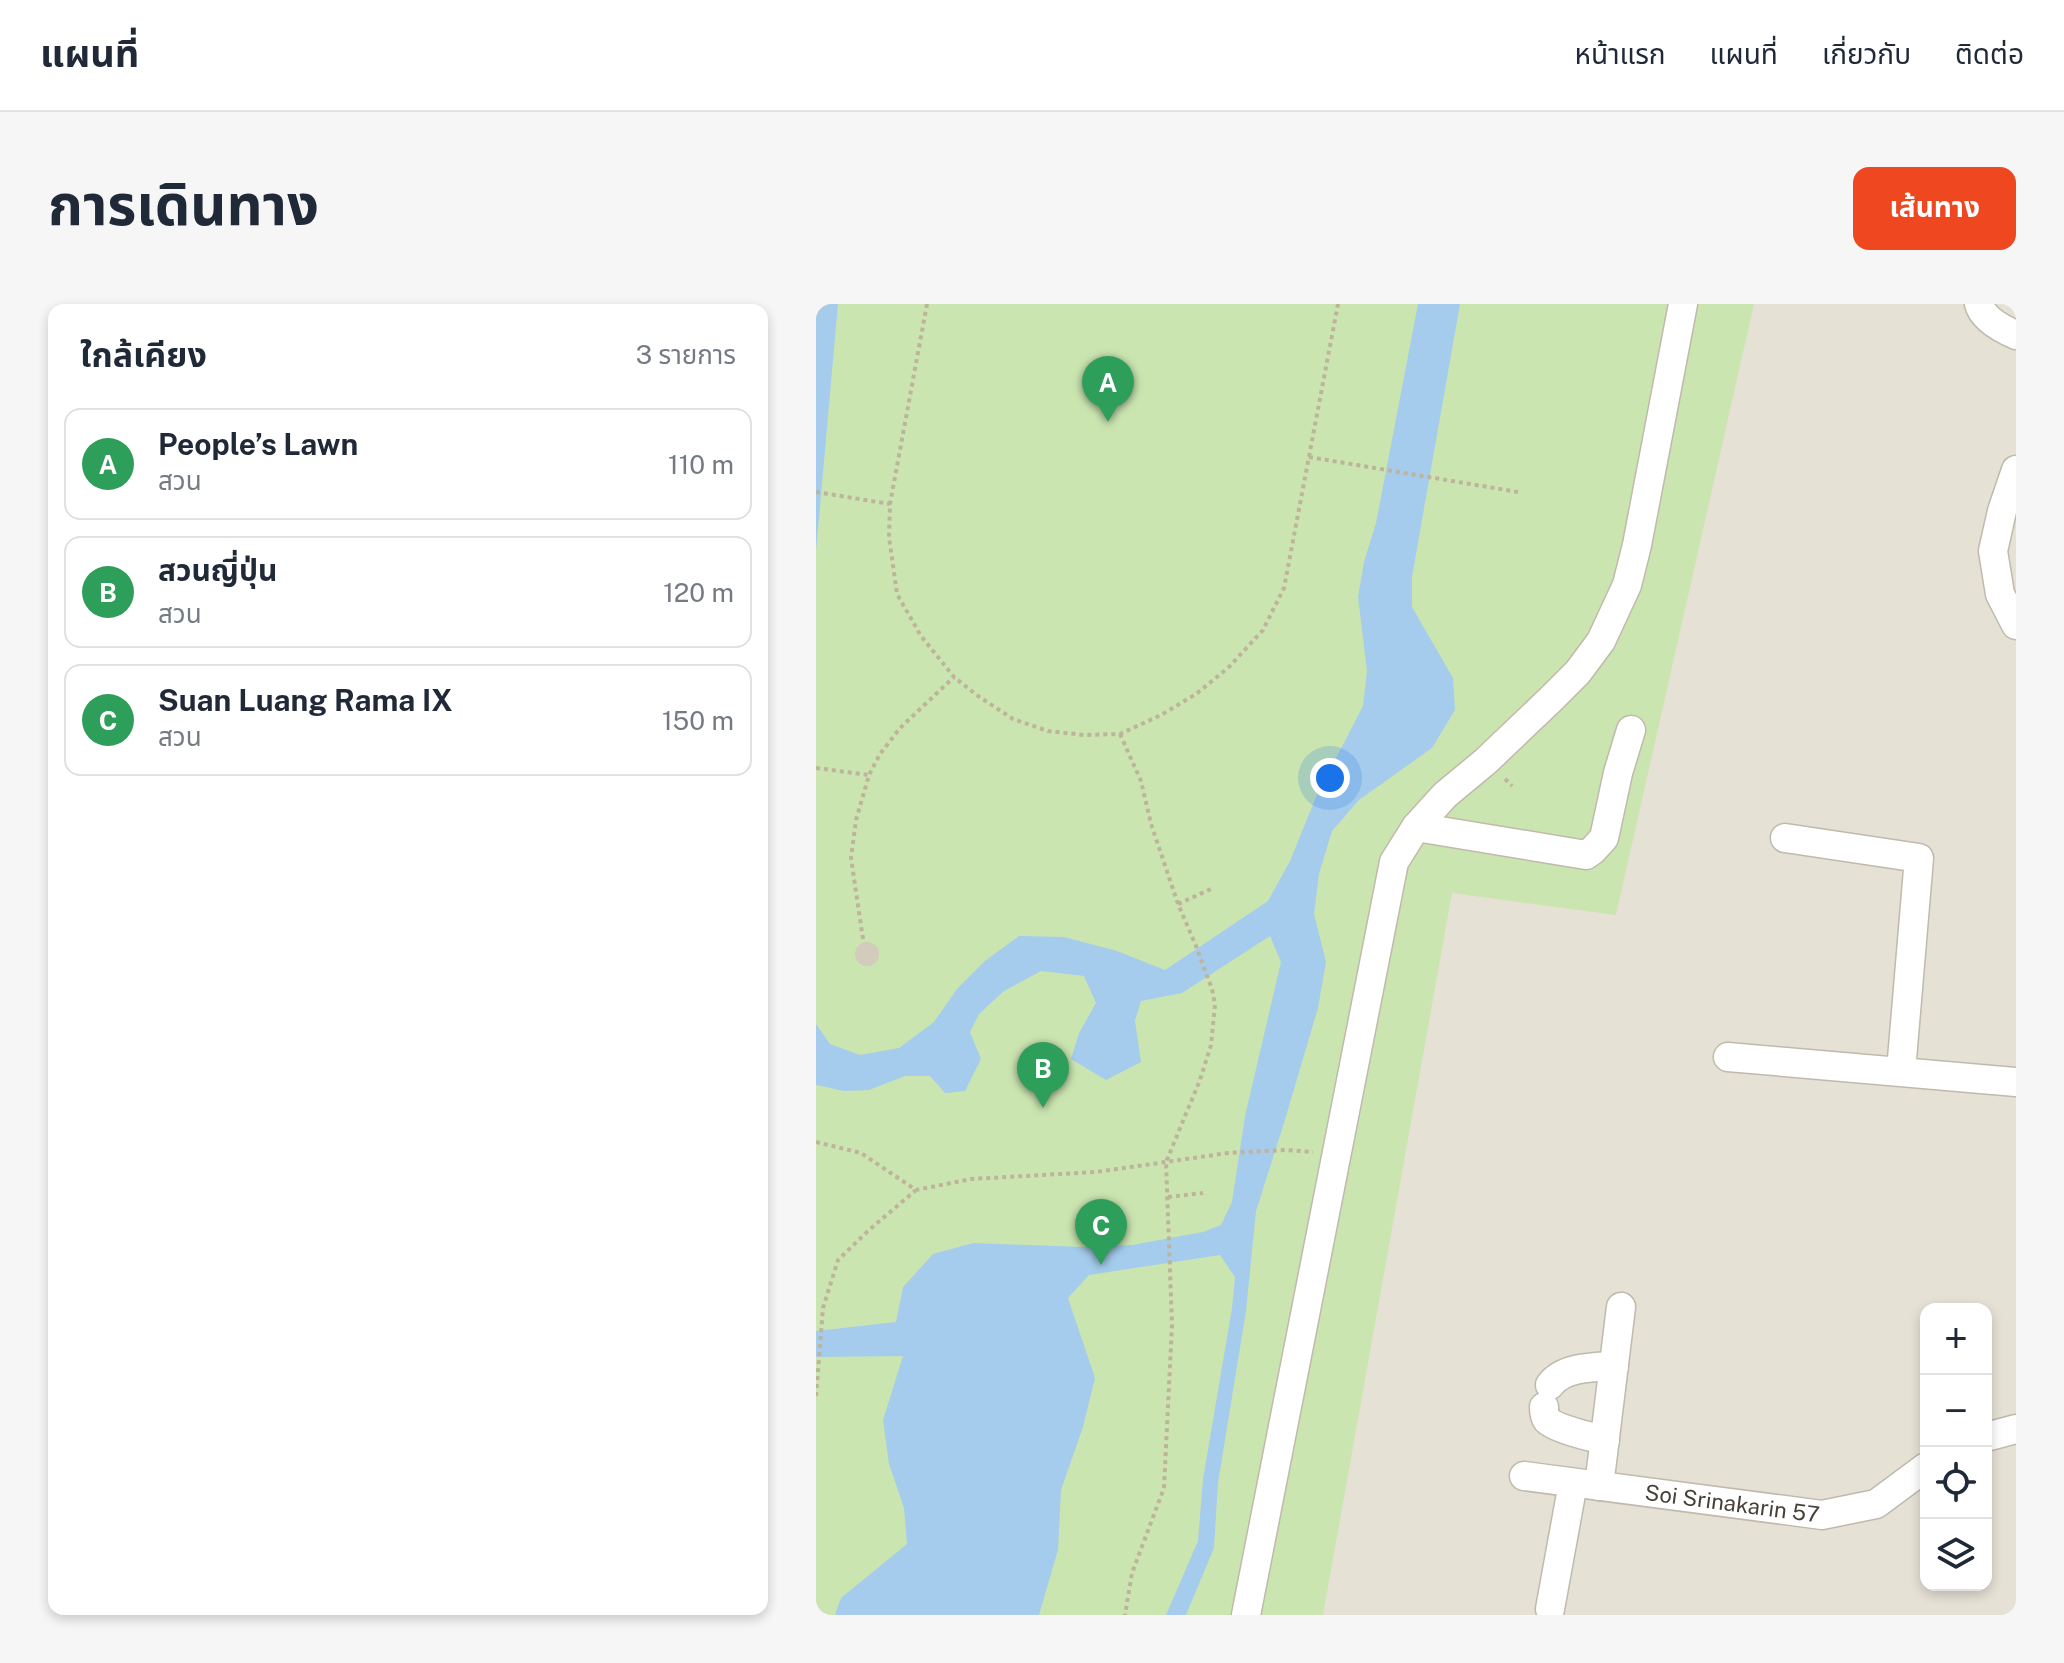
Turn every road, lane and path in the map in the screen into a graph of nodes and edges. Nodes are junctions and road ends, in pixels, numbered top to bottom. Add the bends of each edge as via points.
1 (927, 304) edge
2 (1338, 304) edge
3 (1683, 304) edge
4 (1979, 304) edge
5 (2016, 335) edge
6 (1309, 457) junction
7 (2016, 470) edge
8 (816, 492) edge
9 (1518, 492) dead end
10 (890, 504) junction
11 (2016, 625) edge
12 (954, 677) junction
13 (1631, 730) dead end
14 (1120, 734) junction
15 (816, 768) edge
16 (869, 775) junction
17 (1416, 827) junction
18 (1785, 838) dead end
19 (1211, 889) dead end
20 (1178, 904) junction
21 (863, 939) dead end
22 (1728, 1057) dead end
23 (1901, 1071) junction
24 (2016, 1082) edge
25 (816, 1142) edge
26 (1286, 1150) dead end
27 (1166, 1162) junction
28 (916, 1190) junction
29 (1203, 1193) dead end
30 (1168, 1197) junction
31 (1621, 1307) dead end
32 (1614, 1366) junction
33 (816, 1396) edge
34 (2016, 1429) edge
35 (1992, 1435) edge
36 (1605, 1440) junction
37 (1920, 1471) edge
38 (1524, 1476) dead end
39 (1586, 1484) junction
40 (1550, 1609) dead end
41 (1125, 1615) edge
42 (1246, 1615) edge

1 - 10 path
2 - 6 path
3 - 17 street via 1634,559 1601,641 1578,672
4 - 5 street via 2001,328
6 - 9 path
6 - 14 path via 1284,588 1263,630 1196,694
7 - 11 street via 1993,551 2000,594
8 - 10 path
10 - 12 path via 897,594
12 - 14 path via 1013,719 1048,731
12 - 16 path via 900,728
13 - 17 street via 1604,838 1586,855
14 - 20 path via 1141,781
15 - 16 path
16 - 21 path via 851,858
17 - 42 street via 1394,862
18 - 23 street via 1919,858
19 - 20 path
20 - 27 path via 1215,1005 1211,1045
22 - 23 street
23 - 24 street
25 - 28 path via 861,1153
26 - 27 path
27 - 28 path via 971,1179
27 - 30 path
28 - 33 path via 838,1260 823,1308
29 - 30 path
30 - 41 path via 1171,1353 1164,1488 1132,1573
31 - 32 street
32 - 36 street
32 - 36 street via 1586,1368 1553,1380 1544,1412 1547,1420
34 - 35 street
36 - 39 street
37 - 39 street, Soi Srinakarin 57 via 1876,1504 1822,1515
38 - 39 street, Soi Srinakarin 57
39 - 40 street

